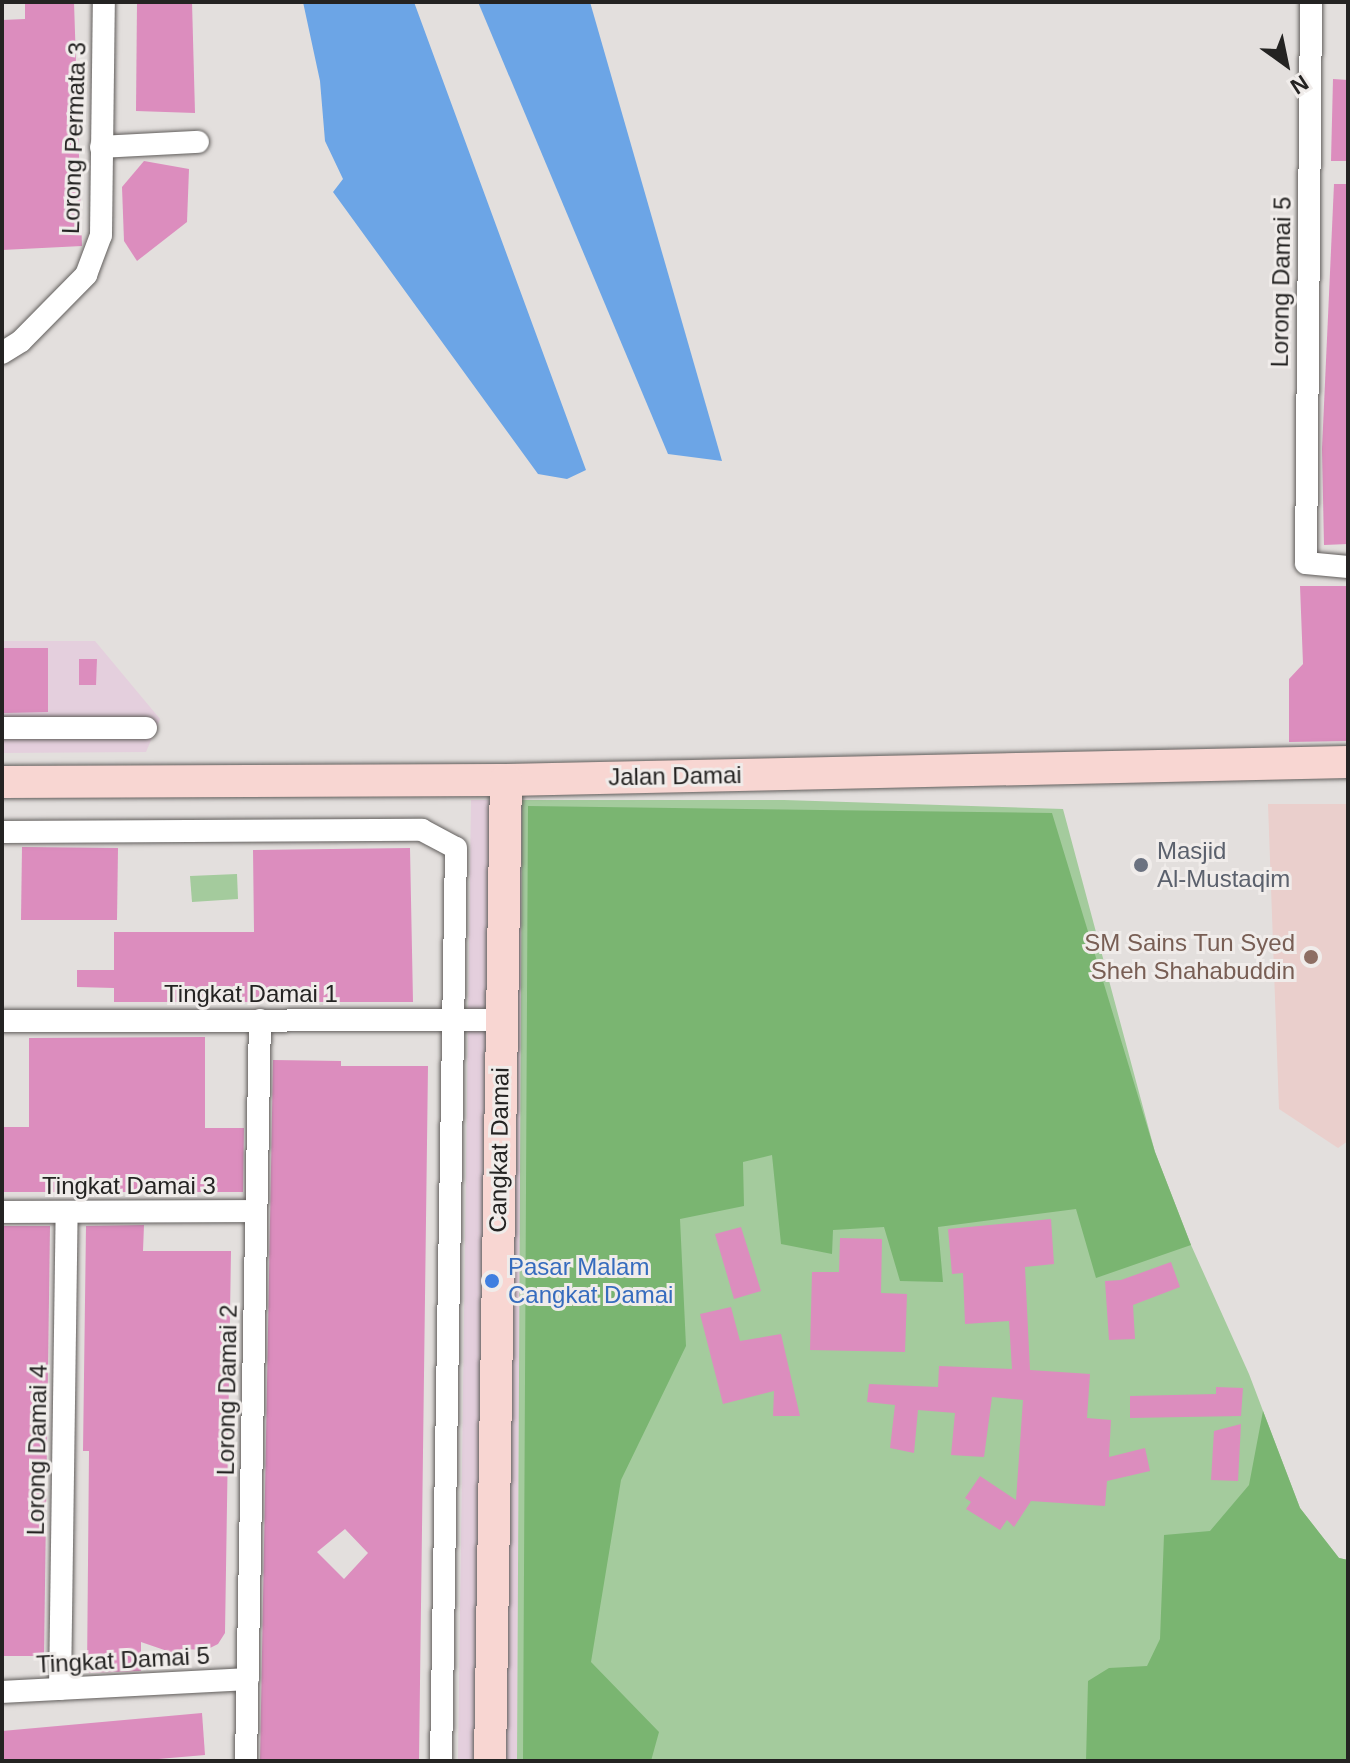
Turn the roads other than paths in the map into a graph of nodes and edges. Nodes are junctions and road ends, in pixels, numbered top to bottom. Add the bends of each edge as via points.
1 (104, 2) edge
2 (1311, 2) edge
3 (198, 142) dead end
4 (101, 147) junction
5 (2, 353) edge
6 (1348, 567) edge
7 (2, 728) edge
8 (146, 728) dead end
9 (1348, 762) edge
10 (506, 780) junction
11 (2, 782) edge
12 (2, 832) edge
13 (260, 1020) junction
14 (453, 1020) junction
15 (501, 1020) junction
16 (2, 1021) edge
17 (256, 1211) junction
18 (2, 1212) edge
19 (67, 1212) junction
20 (248, 1679) junction
21 (60, 1689) junction
22 (2, 1692) edge
23 (246, 1761) edge
24 (441, 1761) edge
25 (490, 1761) edge

1 - 4 street, Lorong Permata 3
2 - 6 street, Lorong Damai 5 via 1306,563
3 - 4 street
4 - 5 street, Lorong Permata 3 via 101,235 86,275 21,341
7 - 8 street
9 - 10 main road, Jalan Damai
10 - 11 main road, Jalan Damai
10 - 15 main road, Cangkat Damai
12 - 14 street, Cangkat Damai via 422,830 456,848
13 - 14 street, Tingkat Damai 1
13 - 16 street, Tingkat Damai 1
13 - 17 street, Lorong Damai 2
14 - 15 street, Tingkat Damai 1
14 - 24 street, Cangkat Damai
15 - 25 main road, Cangkat Damai
17 - 19 street, Tingkat Damai 3
17 - 20 street, Lorong Damai 2
18 - 19 street, Tingkat Damai 3
19 - 21 street, Lorong Damai 4
20 - 21 street, Tingkat Damai 5
20 - 23 street, Lorong Damai 2
21 - 22 street, Tingkat Damai 5

